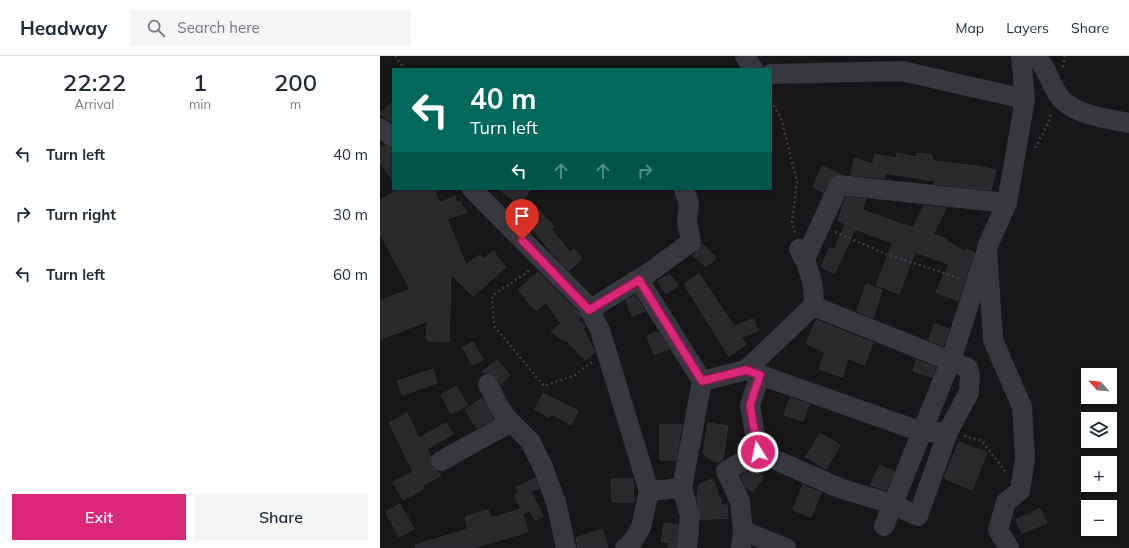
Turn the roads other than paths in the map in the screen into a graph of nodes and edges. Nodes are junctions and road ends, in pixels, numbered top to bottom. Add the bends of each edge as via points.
1 (745, 56) edge
2 (1021, 56) edge
3 (1036, 56) edge
4 (752, 68) edge
5 (772, 74) edge
6 (1024, 99) junction
7 (1129, 123) edge
8 (473, 190) edge
9 (684, 190) edge
10 (1007, 203) junction
11 (987, 247) junction
12 (639, 280) junction
13 (813, 306) junction
14 (589, 310) junction
15 (951, 360) junction
16 (753, 372) junction
17 (702, 381) junction
18 (488, 384) dead end
19 (511, 422) junction
20 (922, 432) junction
21 (948, 432) junction
22 (758, 452) junction
23 (441, 461) dead end
24 (682, 488) junction
25 (649, 491) junction
26 (892, 504) junction
27 (884, 526) dead end
28 (742, 539) edge
29 (566, 548) edge
30 (625, 548) edge
31 (688, 548) edge
32 (786, 548) edge
33 (1008, 548) edge

1 - 4 street
2 - 6 street
3 - 7 street via 1045,66 1057,94 1076,111
5 - 6 street via 902,71
6 - 10 street
8 - 14 street
9 - 12 street via 689,204 687,221 692,242
10 - 11 street
10 - 13 street via 839,185 821,226 802,254 814,295
11 - 15 street
11 - 33 street via 993,340 1022,407 1025,459 1020,491 1006,502 998,530
12 - 14 street
12 - 17 street
13 - 15 street
13 - 16 street
14 - 25 street via 600,330
15 - 20 street
15 - 21 street via 968,368 970,376 969,392
16 - 17 street
16 - 20 street
16 - 22 street via 750,405
17 - 24 street
18 - 19 street via 498,406
19 - 23 street
19 - 29 street via 530,441 542,465 556,502
20 - 21 street
20 - 26 street
21 - 26 street via 918,516
22 - 26 street via 839,488
22 - 28 street via 726,471 740,501
24 - 25 street
24 - 31 street via 690,516
25 - 30 street via 641,527
26 - 27 street
28 - 32 street

